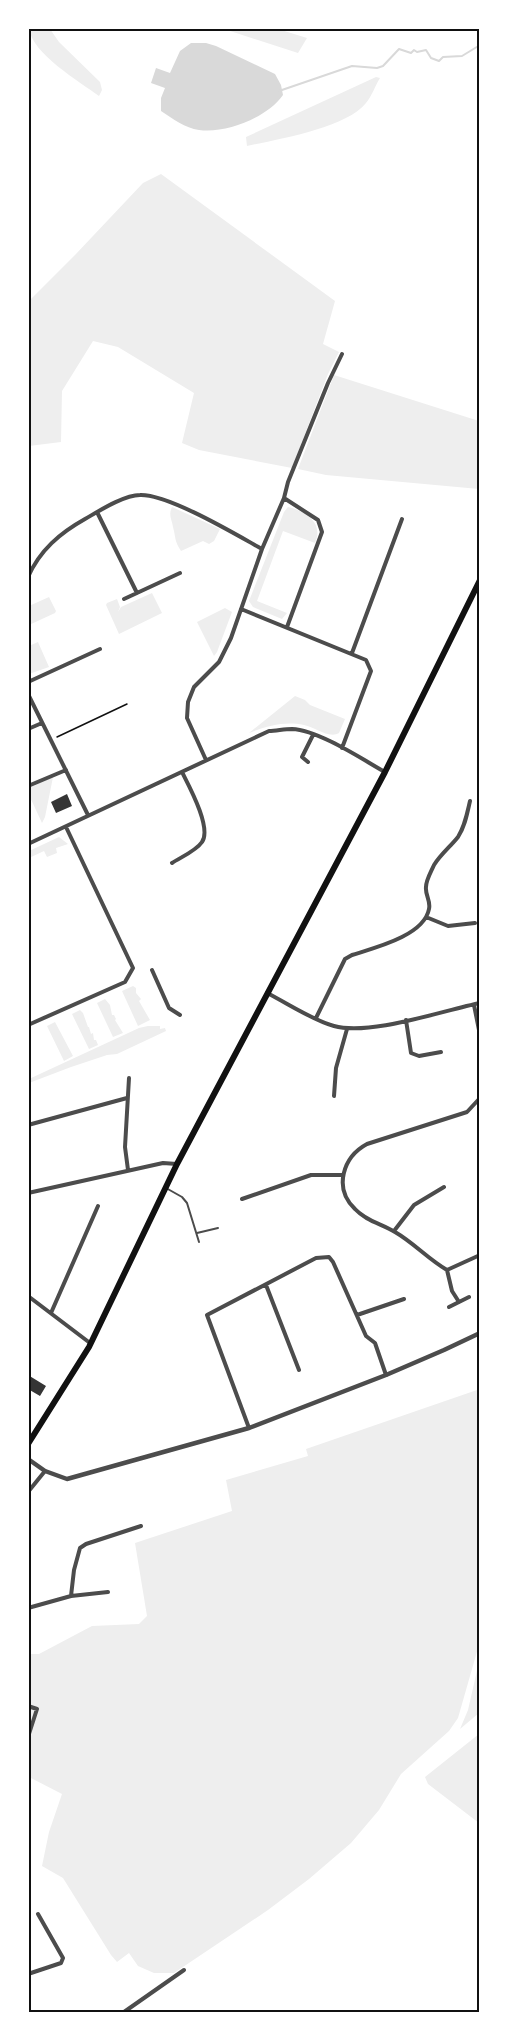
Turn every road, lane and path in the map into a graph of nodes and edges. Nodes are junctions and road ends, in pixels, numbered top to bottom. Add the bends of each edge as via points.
1 (342, 354) dead end
2 (284, 498) junction
3 (97, 512) junction
4 (402, 519) dead end
5 (262, 549) junction
6 (180, 573) dead end
7 (28, 577) edge
8 (480, 580) edge
9 (137, 593) junction
10 (124, 599) dead end
11 (241, 609) junction
12 (287, 627) junction
13 (100, 649) dead end
14 (352, 653) junction
15 (28, 682) edge
16 (28, 694) edge
17 (127, 704) dead end
18 (42, 723) junction
19 (28, 729) edge
20 (313, 735) junction
21 (51, 740) junction
22 (342, 748) junction
23 (207, 760) junction
24 (308, 762) dead end
25 (66, 770) junction
26 (182, 772) junction
27 (385, 772) junction
28 (28, 786) edge
29 (470, 801) dead end
30 (88, 815) junction
31 (66, 827) junction
32 (28, 844) edge
33 (172, 863) dead end
34 (426, 917) junction
35 (475, 923) dead end
36 (152, 970) dead end
37 (267, 993) junction
38 (480, 1003) edge
39 (474, 1005) junction
40 (180, 1015) dead end
41 (316, 1018) junction
42 (406, 1020) junction
43 (28, 1025) edge
44 (347, 1029) junction
45 (480, 1035) edge
46 (441, 1052) dead end
47 (129, 1078) dead end
48 (334, 1095) dead end
49 (127, 1098) junction
50 (480, 1098) edge
51 (28, 1125) edge
52 (177, 1164) junction
53 (128, 1170) junction
54 (342, 1175) junction
55 (444, 1187) dead end
56 (166, 1188) junction
57 (28, 1193) edge
58 (242, 1199) dead end
59 (98, 1206) dead end
60 (218, 1228) dead end
61 (394, 1231) junction
62 (197, 1233) junction
63 (199, 1242) dead end
64 (480, 1255) edge
65 (447, 1270) junction
66 (266, 1285) junction
67 (28, 1296) edge
68 (469, 1298) dead end
69 (405, 1299) dead end
70 (459, 1302) junction
71 (449, 1307) dead end
72 (51, 1313) junction
73 (357, 1315) junction
74 (480, 1333) edge
75 (90, 1343) junction
76 (298, 1370) dead end
77 (386, 1375) junction
78 (249, 1428) junction
79 (28, 1444) edge
80 (28, 1459) edge
81 (45, 1471) junction
82 (28, 1492) edge
83 (141, 1526) dead end
84 (108, 1592) dead end
85 (71, 1596) junction
86 (28, 1608) edge
87 (28, 1706) edge
88 (28, 1737) edge
89 (38, 1914) dead end
90 (184, 1970) dead end
91 (28, 1974) edge
92 (124, 2013) edge

1 - 2 street
2 - 5 street
2 - 12 street via 318,520 322,532
3 - 5 street via 138,495 158,497
3 - 7 street via 48,546
3 - 9 street
4 - 14 street
5 - 11 street
6 - 9 street
8 - 27 main road
9 - 10 street
11 - 12 street
11 - 23 street via 219,662 194,687 188,702 187,718
12 - 14 street
13 - 15 street
14 - 22 street via 366,660 370,671
16 - 18 street
17 - 21 path
18 - 19 street
18 - 21 street
20 - 22 street
20 - 23 street via 293,729 269,732
20 - 24 street via 302,757
21 - 25 street
22 - 27 street
23 - 26 street
25 - 28 street
25 - 30 street
26 - 30 street
26 - 33 street via 206,835 201,844
27 - 37 main road
29 - 34 street via 459,836 429,875 425,888 430,902
30 - 31 street
31 - 32 street
31 - 43 street via 132,968 125,982
34 - 35 street via 448,926
34 - 41 street via 398,939 345,959
36 - 40 street via 169,1008
37 - 41 street
37 - 52 main road
38 - 39 street
39 - 42 street
39 - 45 street
41 - 44 street
42 - 44 street
42 - 46 street via 411,1053 419,1056
44 - 48 street via 336,1068
47 - 49 street
49 - 51 street
49 - 53 street
50 - 54 street via 467,1112 358,1149 348,1159
52 - 53 street via 163,1162
52 - 56 main road
53 - 57 street
54 - 58 street via 311,1175
54 - 61 street via 344,1190 355,1210
55 - 61 street via 414,1205
56 - 62 lane via 187,1203
56 - 75 main road
59 - 72 street
60 - 62 lane
61 - 65 street
62 - 63 lane
64 - 65 street
65 - 70 street
66 - 73 street via 316,1258 330,1257
66 - 76 street
66 - 78 street via 207,1315
67 - 72 street
68 - 70 street
69 - 73 street
70 - 71 street
72 - 75 street
73 - 77 street via 366,1336 375,1343
74 - 77 street
75 - 79 main road
77 - 78 street
78 - 81 street via 67,1479
80 - 81 street
81 - 82 street
83 - 85 street via 80,1548
84 - 85 street
85 - 86 street
87 - 88 street via 37,1709
89 - 91 street via 63,1958 61,1963
90 - 92 street

